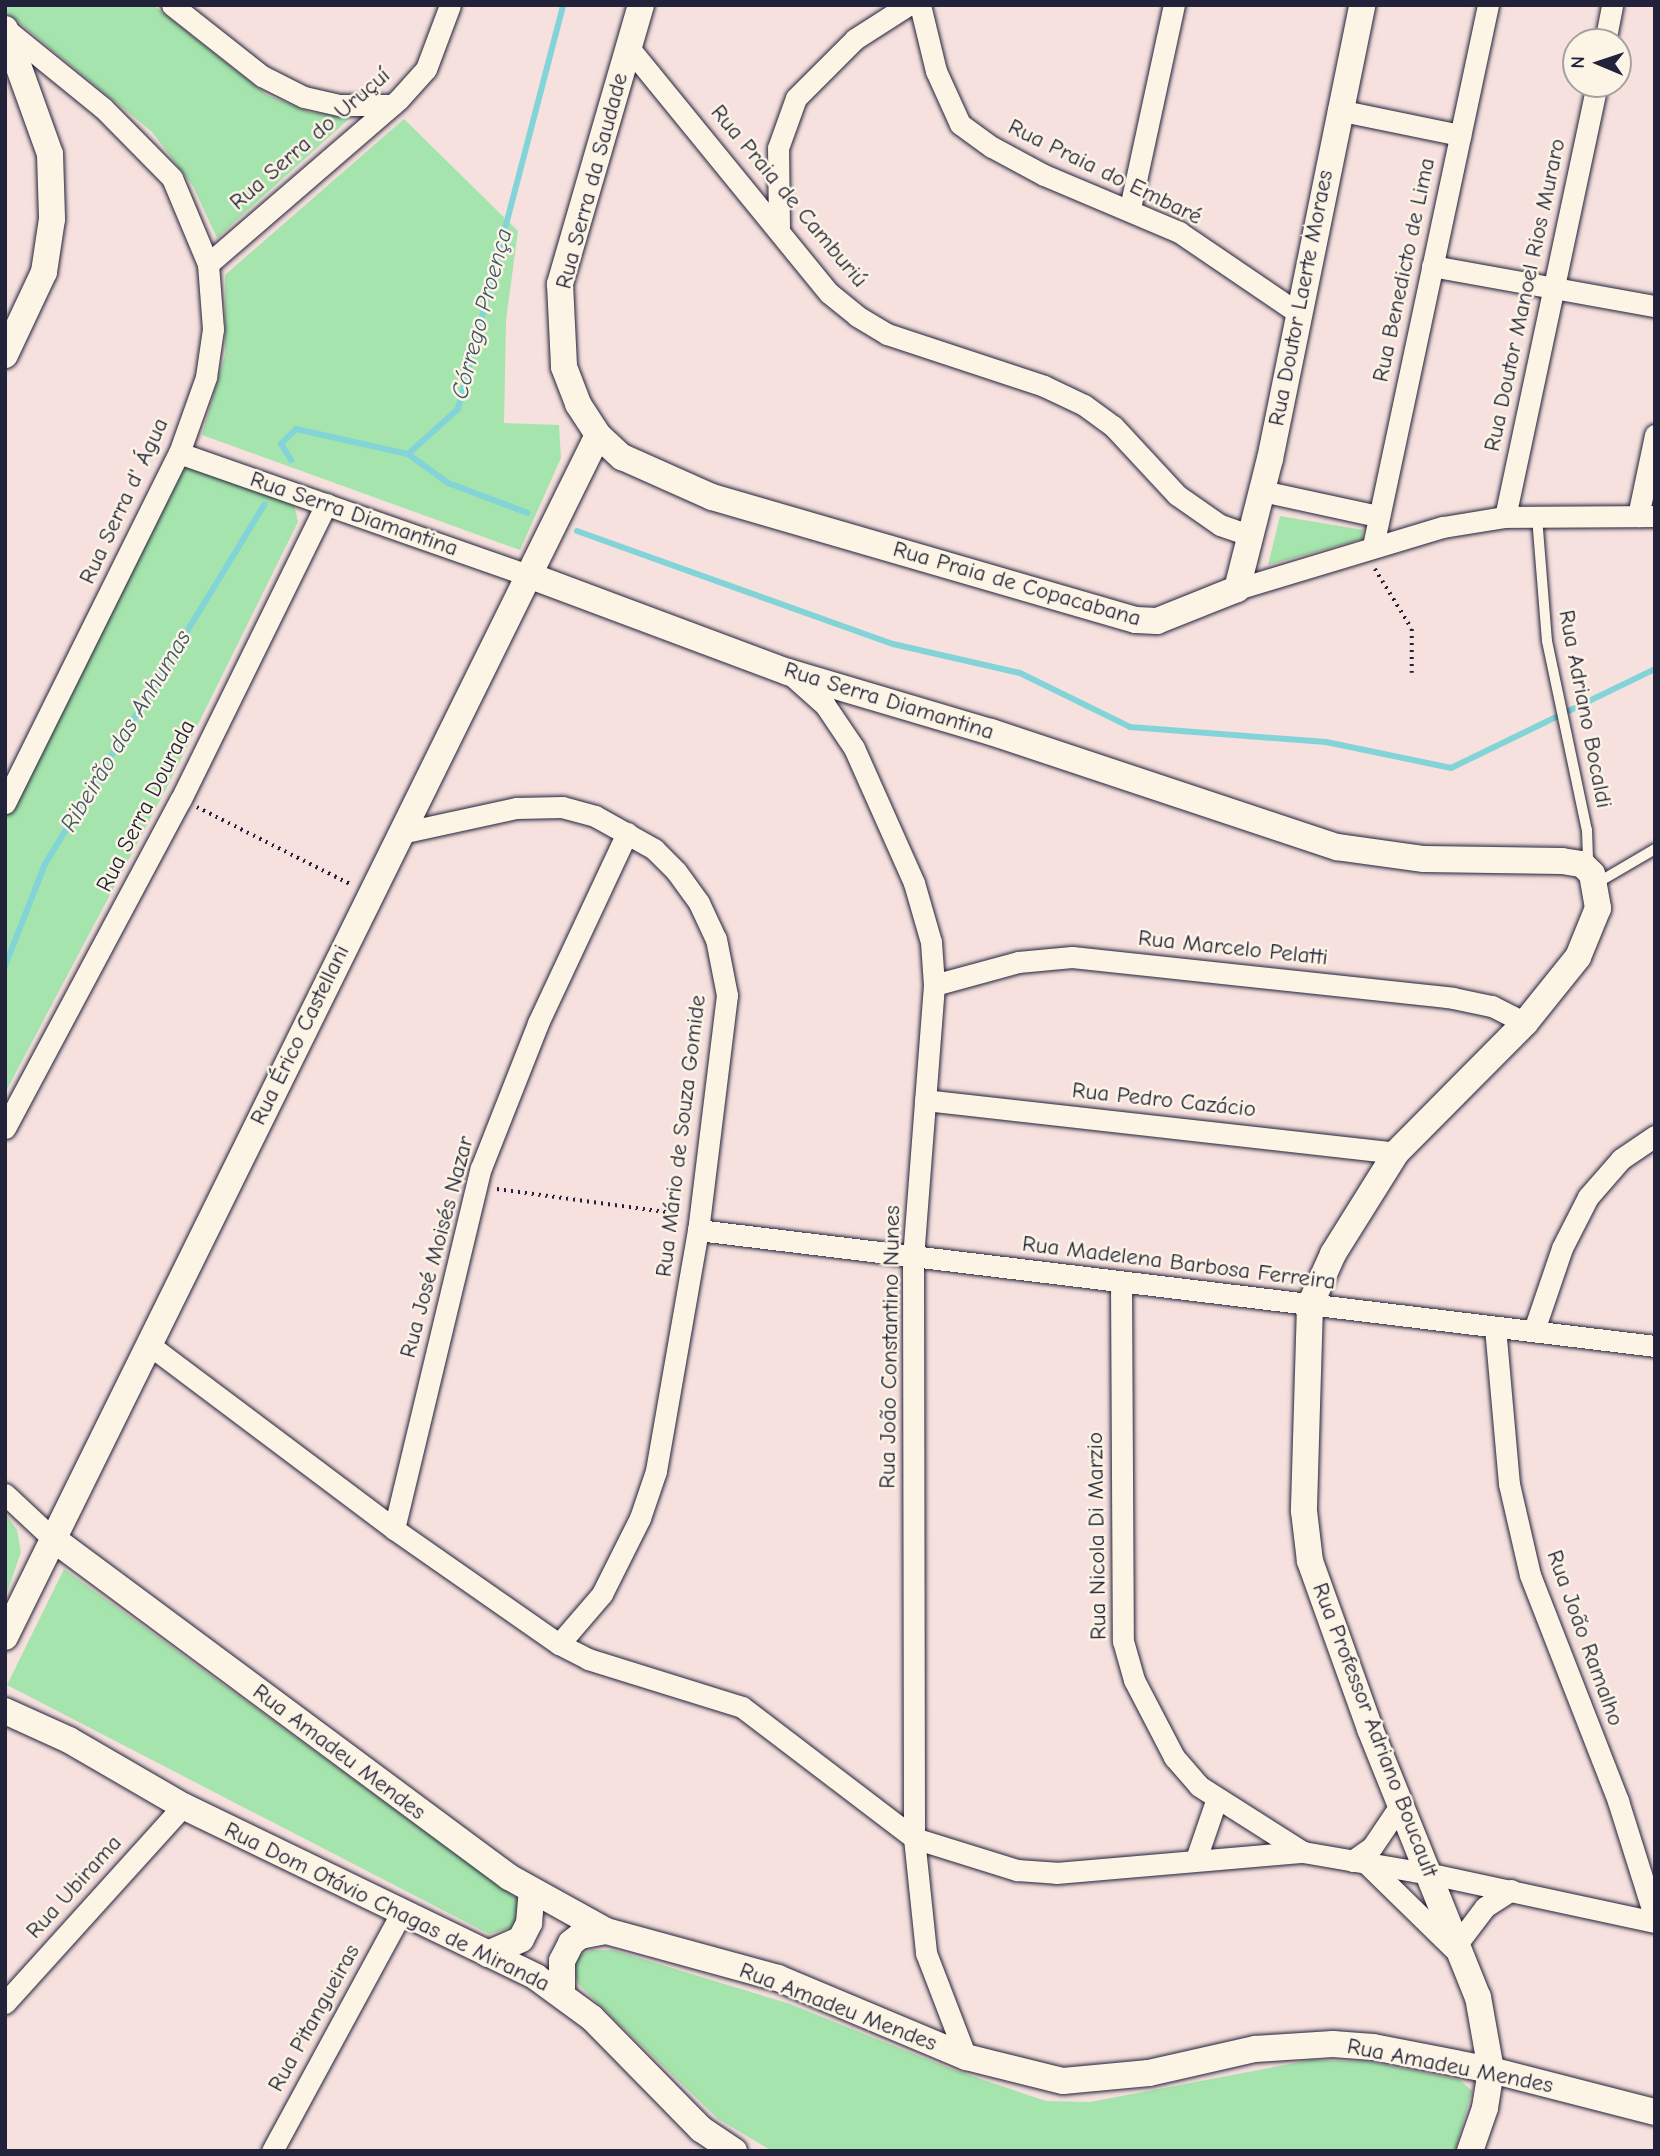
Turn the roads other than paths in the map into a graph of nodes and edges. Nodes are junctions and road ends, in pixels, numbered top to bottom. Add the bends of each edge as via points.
1 (172, 5) edge
2 (450, 5) edge
3 (641, 5) edge
4 (908, 5) edge
5 (920, 5) edge
6 (1174, 5) edge
7 (1362, 5) edge
8 (1488, 5) edge
9 (1612, 5) edge
10 (1608, 28) edge
11 (6, 29) edge
12 (629, 48) junction
13 (1594, 98) edge
14 (392, 105) junction
15 (1338, 110) junction
16 (1460, 135) junction
17 (1130, 208) junction
18 (779, 227) junction
19 (208, 264) junction
20 (1432, 266) junction
21 (1555, 288) junction
22 (1655, 306) edge
23 (1298, 313) junction
24 (14, 323) edge
25 (5, 355) edge
26 (598, 435) junction
27 (1655, 435) edge
28 (179, 453) junction
29 (1262, 491) junction
30 (326, 504) junction
31 (1378, 516) junction
32 (1647, 516) edge
33 (1505, 517) junction
34 (1537, 517) junction
35 (1249, 534) junction
36 (1373, 546) junction
37 (528, 575) junction
38 (1237, 589) junction
39 (788, 672) junction
40 (5, 803) edge
41 (401, 833) junction
42 (627, 833) junction
43 (1655, 849) edge
44 (1595, 881) junction
45 (934, 985) junction
46 (1525, 1023) junction
47 (925, 1100) junction
48 (5, 1128) edge
49 (1655, 1136) edge
50 (1396, 1153) junction
51 (699, 1223) junction
52 (913, 1256) junction
53 (1121, 1283) junction
54 (1310, 1305) junction
55 (1495, 1327) junction
56 (1534, 1330) junction
57 (148, 1344) junction
58 (1655, 1346) edge
59 (5, 1494) edge
60 (394, 1529) junction
61 (52, 1538) junction
62 (5, 1637) edge
63 (559, 1644) junction
64 (5, 1711) edge
65 (1216, 1801) junction
66 (1401, 1804) junction
67 (183, 1806) junction
68 (915, 1838) junction
69 (1303, 1852) junction
70 (1196, 1858) junction
71 (1359, 1862) junction
72 (1431, 1874) junction
73 (1511, 1890) junction
74 (532, 1892) junction
75 (403, 1910) junction
76 (1655, 1920) edge
77 (606, 1931) junction
78 (1460, 1951) junction
79 (488, 1954) junction
80 (562, 1994) junction
81 (5, 2004) edge
82 (966, 2057) junction
83 (1491, 2070) junction
84 (1655, 2112) edge
85 (272, 2151) edge
86 (734, 2151) edge
87 (1470, 2151) edge

1 - 14 street via 262,76 304,97 339,105
2 - 14 street, Rua Serra do Uruçuí via 426,69
3 - 12 street, Rua Serra da Saudade
4 - 18 street via 855,39 796,98 778,148
5 - 17 street, Rua Praia do Embaré via 936,71 960,124 992,148 1044,175
6 - 17 street
7 - 15 street, Rua Doutor Laerte Moraes
8 - 16 street, Rua Benedicto de Lima
9 - 10 street
11 - 19 street, Rua Serra d' Água via 103,108 172,178
11 - 24 street via 50,154 52,219 46,258
12 - 18 street, Rua Praia de Camburiú
12 - 26 street, Rua Serra da Saudade via 560,284 564,367 578,404
13 - 21 street, Rua Doutor Manoel Rios Muraro
14 - 19 street, Rua Serra do Uruçuí
15 - 16 street
15 - 23 street, Rua Doutor Laerte Moraes
16 - 20 street, Rua Benedicto de Lima
17 - 23 street, Rua Praia do Embaré via 1178,232
18 - 35 street, Rua Praia de Camburiú via 829,293 857,316 887,334 1044,386 1084,405 1113,426 1177,495 1220,525
19 - 28 street, Rua Serra d' Água via 213,329 206,377
20 - 21 street
20 - 31 street, Rua Benedicto de Lima
21 - 22 street
21 - 33 street, Rua Doutor Manoel Rios Muraro
23 - 29 street, Rua Doutor Laerte Moraes
24 - 25 street
26 - 37 street, Rua Érico Castellani
26 - 38 street, Rua Praia de Copacabana via 622,457 712,496 1136,620 1157,621
27 - 32 street
28 - 30 street, Rua Serra Diamantina
28 - 40 street, Rua Serra d' Água
29 - 31 street
29 - 35 street, Rua Doutor Laerte Moraes
30 - 37 street, Rua Serra Diamantina
30 - 48 street, Rua Serra Dourada via 181,799
31 - 36 street, Rua Benedicto de Lima
32 - 34 street, Rua Praia de Copacabana
33 - 34 street, Rua Praia de Copacabana
33 - 36 street, Rua Praia de Copacabana
34 - 44 lane, Rua Adriano Bocaldi via 1547,641
35 - 38 street, Rua Doutor Laerte Moraes
36 - 38 street, Rua Praia de Copacabana
37 - 39 street, Rua Serra Diamantina
37 - 41 street, Rua Érico Castellani
39 - 44 street, Rua Serra Diamantina via 991,732 1337,847 1424,859 1562,861
39 - 45 street, Rua João Constantino Nunes via 825,705 854,748 884,807 928,930
41 - 42 street, Rua Mário de Souza Gomide via 517,808 562,807 595,816
41 - 57 street, Rua Érico Castellani
42 - 51 street, Rua Mário de Souza Gomide via 654,849 699,903 716,939 727,995
42 - 60 street, Rua José Moisés Nazar via 538,1023 477,1186
43 - 44 lane
44 - 46 street, Rua Professor Adriano Boucault via 1594,926 1578,957
45 - 46 street, Rua Marcelo Pelatti via 1018,962 1072,957 1453,998 1492,1006
45 - 47 street, Rua João Constantino Nunes
46 - 50 street, Rua Professor Adriano Boucault
47 - 50 street, Rua Pedro Cazácio
47 - 52 street, Rua João Constantino Nunes
49 - 56 street via 1621,1159 1588,1197 1562,1248
50 - 54 street, Rua Professor Adriano Boucault via 1333,1254
51 - 52 street, Rua Madelena Barbosa Ferreira
51 - 63 street, Rua Mário de Souza Gomide via 656,1471 603,1594
52 - 53 street, Rua Madelena Barbosa Ferreira
52 - 68 street, Rua João Constantino Nunes
53 - 54 street, Rua Madelena Barbosa Ferreira
53 - 65 street, Rua Nicola Di Marzio via 1123,1641 1134,1680 1174,1757
54 - 55 street, Rua Madelena Barbosa Ferreira
54 - 66 street, Rua Professor Adriano Boucault via 1304,1511 1310,1561
55 - 56 street, Rua Madelena Barbosa Ferreira
55 - 76 street, Rua João Ramalho via 1509,1484 1530,1575 1618,1801
56 - 58 street, Rua Madelena Barbosa Ferreira
57 - 60 street
57 - 61 street, Rua Érico Castellani
59 - 61 street
60 - 63 street
61 - 62 street, Rua Érico Castellani
61 - 74 street, Rua Amadeu Mendes
63 - 68 street via 587,1659 742,1707
64 - 67 street, Rua Dom Otávio Chagas de Miranda via 69,1740
65 - 69 street, Rua Nicola Di Marzio
65 - 70 street
66 - 71 street
66 - 72 street, Rua Professor Adriano Boucault
67 - 75 street, Rua Dom Otávio Chagas de Miranda
67 - 81 street, Rua Ubirama
68 - 70 street via 1017,1870 1056,1873
68 - 82 street, Rua João Constantino Nunes via 926,1953
69 - 70 street
69 - 71 street
71 - 72 street
71 - 78 street
72 - 73 street
72 - 78 street, Rua Professor Adriano Boucault
73 - 76 street
73 - 78 street via 1485,1907
74 - 77 street, Rua Amadeu Mendes
74 - 79 street via 529,1923 521,1940
75 - 79 street, Rua Dom Otávio Chagas de Miranda
75 - 85 street, Rua Pitangueiras
77 - 80 street via 580,1936 571,1943 562,1961
77 - 82 street, Rua Amadeu Mendes via 778,1978
78 - 83 street, Rua Professor Adriano Boucault via 1478,1997
79 - 80 street, Rua Dom Otávio Chagas de Miranda
80 - 86 street, Rua Dom Otávio Chagas de Miranda via 701,2129
82 - 83 street, Rua Amadeu Mendes via 1063,2081 1101,2081 1255,2049 1298,2045 1373,2047
83 - 84 street, Rua Amadeu Mendes
83 - 87 street, Rua Professor Adriano Boucault via 1485,2108

